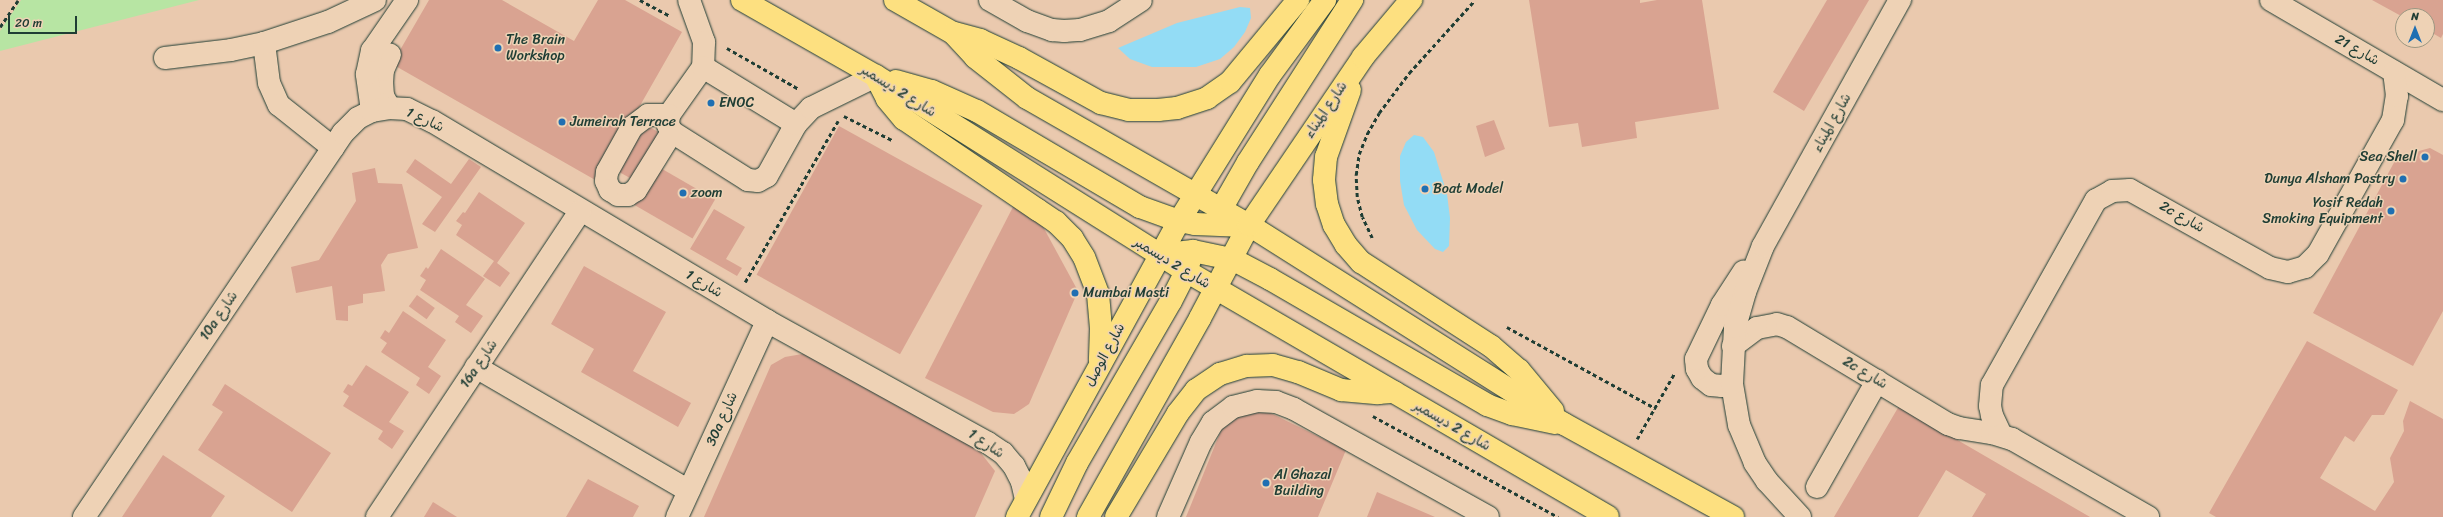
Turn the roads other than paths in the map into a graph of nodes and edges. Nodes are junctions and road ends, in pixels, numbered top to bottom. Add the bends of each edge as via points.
1 (375, 0) edge
2 (407, 0) edge
3 (689, 0) edge
4 (742, 0) edge
5 (895, 0) edge
6 (990, 0) edge
7 (1142, 0) edge
8 (1298, 0) edge
9 (1325, 0) edge
10 (1352, 0) edge
11 (1410, 0) edge
12 (1900, 0) edge
13 (2271, 0) edge
14 (953, 33) junction
15 (264, 43) junction
16 (390, 54) dead end
17 (1363, 57) junction
18 (165, 58) dead end
19 (703, 67) junction
20 (2394, 72) junction
21 (868, 80) junction
22 (2443, 100) edge
23 (373, 112) junction
24 (796, 124) junction
25 (333, 148) junction
26 (1242, 172) junction
27 (1159, 174) junction
28 (1272, 189) junction
29 (1195, 195) junction
30 (1140, 207) junction
31 (580, 211) junction
32 (1202, 221) junction
33 (1249, 226) junction
34 (1763, 246) junction
35 (1212, 254) junction
36 (1160, 255) junction
37 (1186, 272) junction
38 (1270, 280) junction
39 (1143, 285) junction
40 (1216, 289) junction
41 (1170, 301) junction
42 (1253, 311) junction
43 (767, 320) junction
44 (1733, 346) junction
45 (1100, 364) junction
46 (476, 367) junction
47 (1877, 381) junction
48 (1732, 384) junction
49 (1394, 392) junction
50 (1564, 424) junction
51 (2000, 435) junction
52 (1817, 487) dead end
53 (689, 491) junction
54 (1022, 508) edge
55 (84, 517) edge
56 (377, 517) edge
57 (677, 517) edge
58 (1051, 517) edge
59 (1088, 517) edge
60 (1116, 517) edge
61 (1168, 517) edge
62 (1488, 517) edge
63 (1608, 517) edge
64 (1733, 517) edge
65 (1800, 517) edge
66 (2148, 517) edge

1 - 15 street via 328,22
2 - 23 street via 372,51 367,74
3 - 19 street via 702,33 705,50
4 - 21 main road, شارع 2 ديسمبر
5 - 14 main road
6 - 7 street via 1027,21 1052,30 1064,31 1080,30 1109,21
8 - 14 main road via 1230,82 1207,98 1171,109 1129,110 1101,104 1013,55 980,40
9 - 29 main road via 1270,75
10 - 26 main road
11 - 17 main road, شارع الميناء
12 - 34 street, شارع الميناء
13 - 20 street, شارع 21
14 - 27 main road via 980,61 1027,98
15 - 18 street
15 - 25 street via 269,83 279,105
16 - 23 street via 383,70 383,96
17 - 28 main road, شارع الميناء
17 - 50 main road via 1326,158 1324,180 1327,204 1334,225 1346,245 1361,262 1505,357
19 - 24 street
19 - 24 street via 670,123 753,182 763,180 767,176
20 - 22 street, شارع 21
20 - 51 street, 2c شارع via 2397,96 2392,120 2318,254 2305,267 2288,272 2270,268 2130,190 2112,191 2096,200 1992,385 1990,406
21 - 24 street via 820,102
21 - 30 main road via 932,91 977,111
21 - 36 main road, شارع 2 ديسمبر
21 - 45 main road via 904,119 1056,222 1072,238 1084,257 1098,294
23 - 25 street, 10a شارع via 343,133
23 - 31 street, شارع 1 via 407,109 432,121
25 - 55 street, 10a شارع
26 - 28 main road via 1237,191 1244,201 1256,202
26 - 32 main road
27 - 29 main road
27 - 30 main road via 1172,188 1169,202 1163,206
28 - 33 main road, شارع الميناء
29 - 32 main road
29 - 32 main road, شارع الوصل
30 - 32 main road
31 - 43 street, شارع 1
31 - 46 street, 16a شارع
32 - 33 main road
32 - 35 main road
32 - 36 main road, شارع الوصل
33 - 35 main road
33 - 50 main road
34 - 44 street, شارع الميناء via 1739,309
34 - 48 street, شارع الميناء via 1728,295 1696,358 1697,369 1702,378 1711,385
35 - 36 main road
35 - 37 main road
35 - 38 main road
35 - 40 main road
36 - 37 main road, شارع 2 ديسمبر
36 - 39 main road, شارع الوصل
37 - 40 main road, شارع 2 ديسمبر
37 - 41 main road
38 - 42 main road via 1254,275 1240,281 1239,297
38 - 50 main road via 1487,405 1538,421
39 - 41 main road via 1154,276 1162,275 1168,278 1172,284
39 - 45 main road, شارع الوصل
40 - 42 main road, شارع 2 ديسمبر
40 - 59 main road
41 - 58 main road via 1077,463
42 - 49 main road, شارع 2 ديسمبر
43 - 53 street, 30a شارع
43 - 54 street, شارع 1 via 988,442 1014,466 1022,482
44 - 47 street, 2c شارع via 1758,328 1782,325
44 - 48 street, شارع الميناء
45 - 54 main road, شارع الوصل
46 - 53 street
46 - 56 street, 16a شارع
47 - 51 street, 2c شارع via 1948,424 1971,431
47 - 52 street
48 - 65 street, شارع الميناء via 1739,425 1755,463 1780,497
49 - 60 main road via 1378,394 1341,390 1298,372 1273,365 1247,366 1220,374 1196,390 1178,413
49 - 63 main road, شارع 2 ديسمبر
50 - 64 main road
51 - 66 street, 2c شارع via 2023,445
53 - 57 street, 30a شارع
61 - 62 street via 1201,442 1213,422 1233,407 1257,401 1276,402 1294,409

